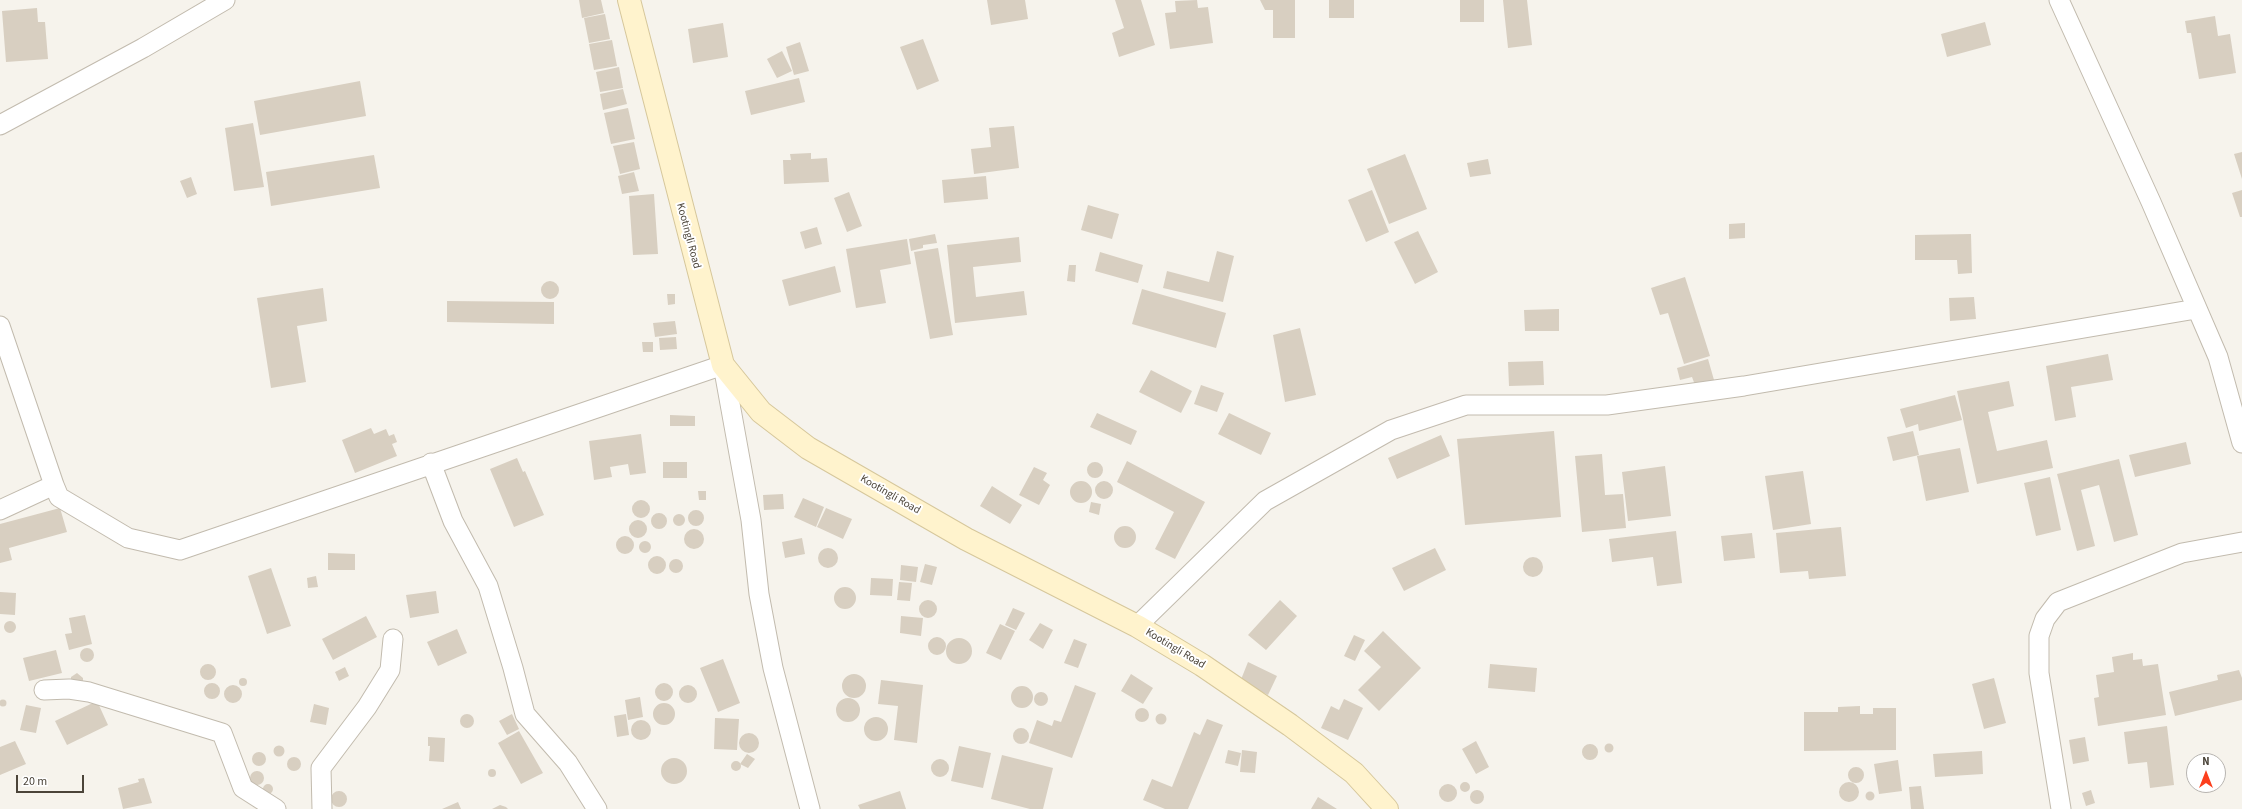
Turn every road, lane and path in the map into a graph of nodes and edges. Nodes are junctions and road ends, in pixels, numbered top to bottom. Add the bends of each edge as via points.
1 (225, 0) edge
2 (629, 0) edge
3 (2060, 0) edge
4 (0, 125) edge
5 (2196, 309) junction
6 (0, 326) edge
7 (722, 365) junction
8 (2242, 443) edge
9 (431, 463) junction
10 (54, 485) junction
11 (0, 510) edge
12 (2242, 542) edge
13 (1137, 626) junction
14 (393, 639) dead end
15 (44, 690) dead end
16 (276, 809) edge
17 (322, 809) edge
18 (597, 809) edge
19 (810, 809) edge
20 (1387, 809) edge
21 (2061, 809) edge

1 - 4 street via 143,48
2 - 7 street, Kootingli Road
3 - 5 street
5 - 8 street via 2218,358
5 - 13 street via 1744,386 1614,404 1466,405 1391,430 1265,501
6 - 10 street
7 - 9 street
7 - 13 street, Kootingli Road via 761,412 808,448 966,540
7 - 19 street via 751,520 759,594 773,668
9 - 10 street via 180,550 128,538 59,497
9 - 18 street via 452,521 488,586 525,714 568,763
10 - 11 street
12 - 21 street via 2182,553 2058,602 2045,619 2039,636 2039,673
13 - 20 street, Kootingli Road via 1290,725 1354,773
14 - 17 street via 390,670 367,707 321,768
15 - 16 street via 69,689 89,692 222,733 243,788

